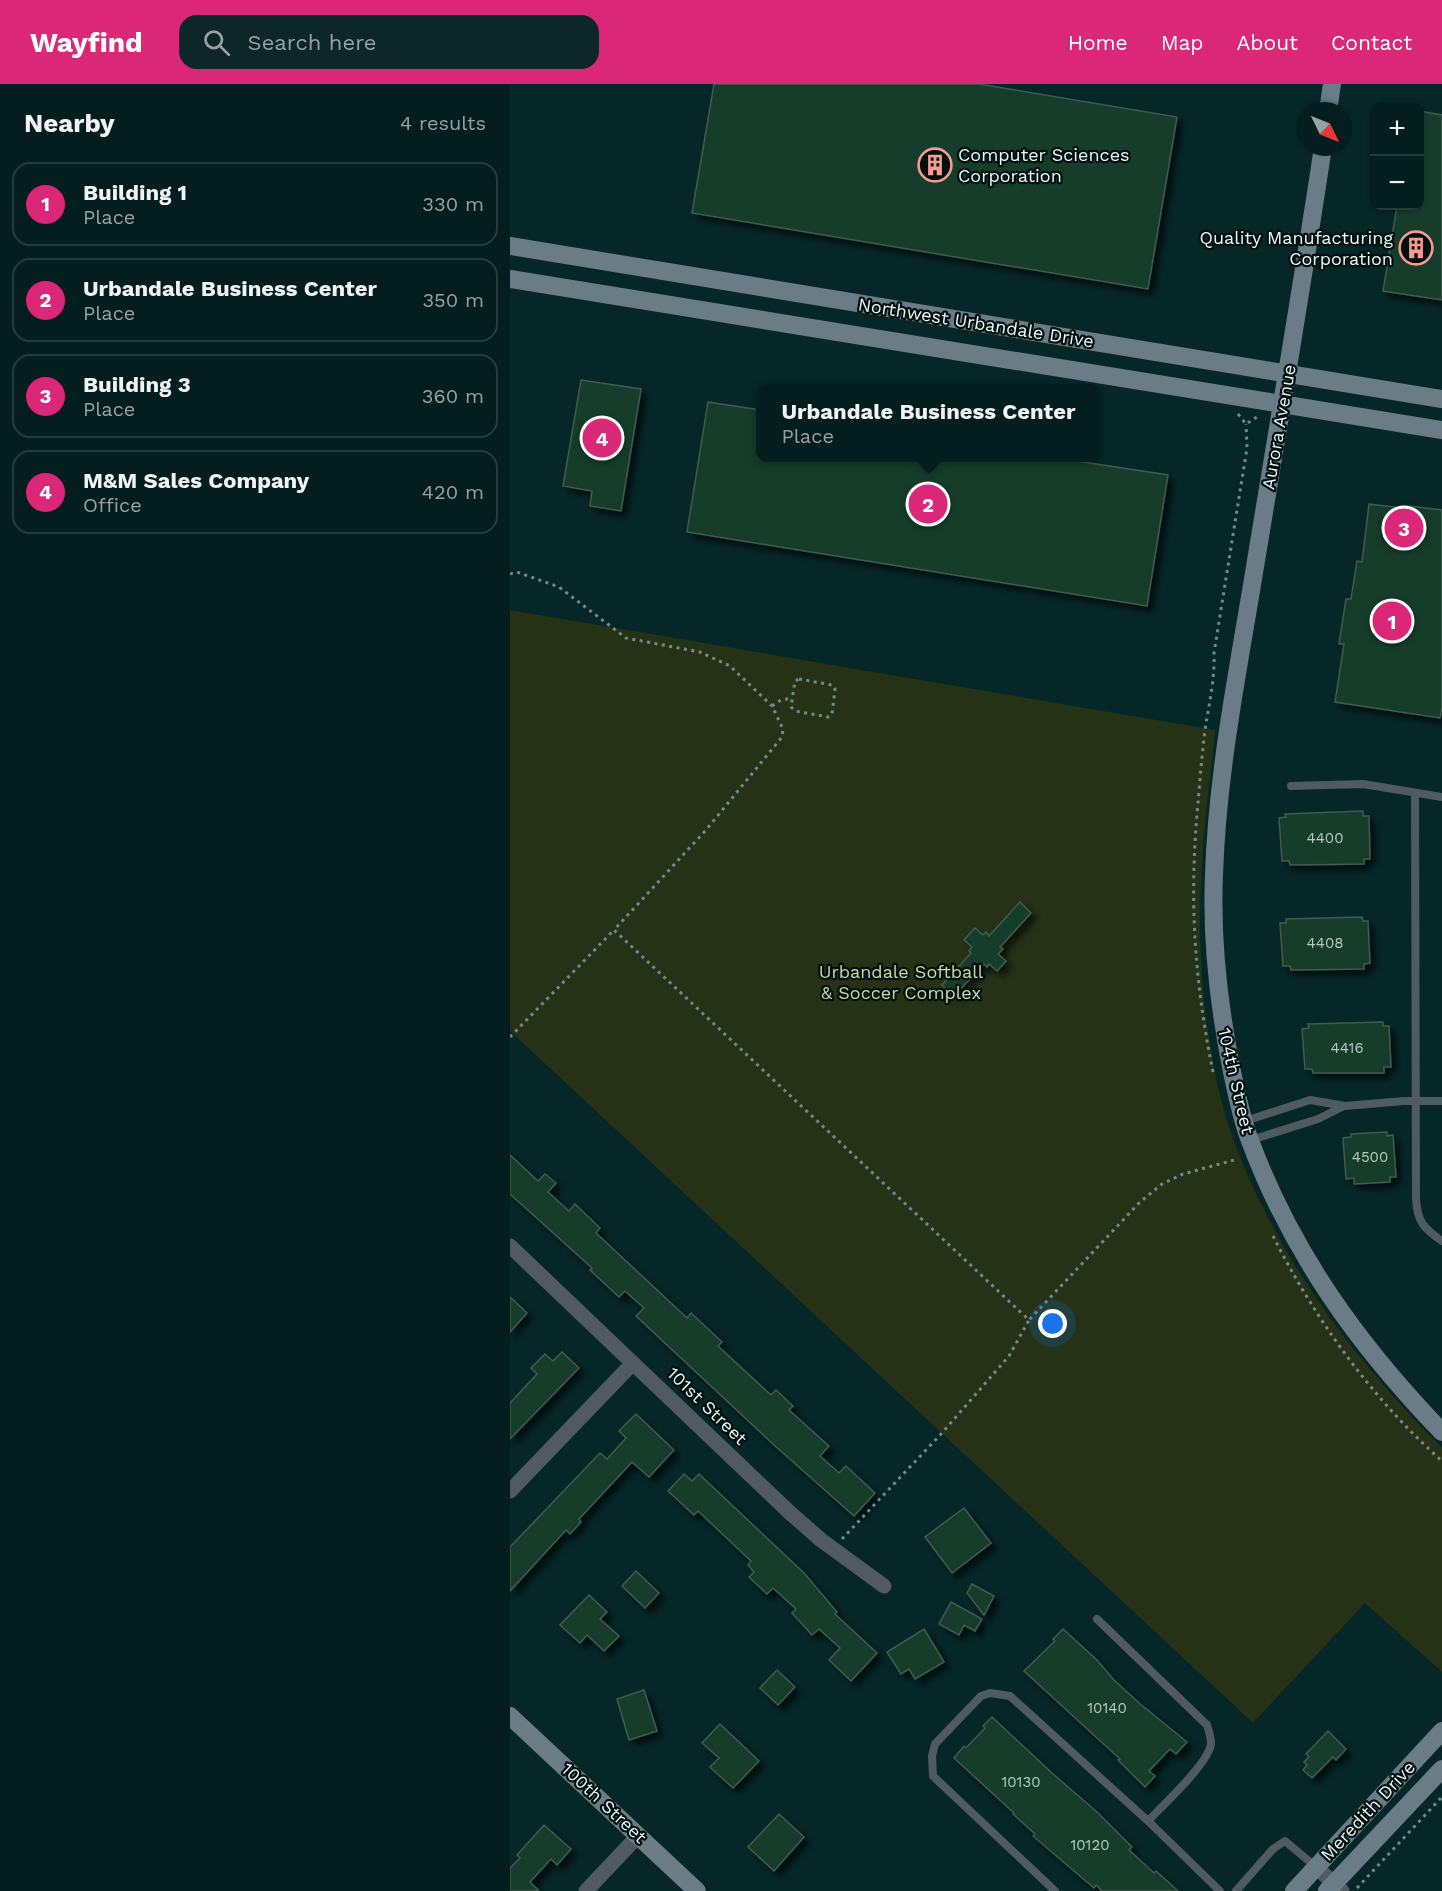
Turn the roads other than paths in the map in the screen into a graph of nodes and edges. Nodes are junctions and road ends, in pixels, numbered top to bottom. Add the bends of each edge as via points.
1 (1332, 84) edge
2 (1329, 102) edge
3 (1322, 156) edge
4 (510, 246) edge
5 (510, 279) edge
6 (1288, 375) junction
7 (1442, 399) edge
8 (1282, 405) junction
9 (1442, 430) edge
10 (1232, 707) joint
11 (1291, 786) dead end
12 (1415, 793) junction
13 (1442, 797) edge
14 (1417, 1101) junction
15 (1442, 1101) edge
16 (1345, 1106) junction
17 (1244, 1122) junction
18 (1250, 1140) junction
19 (1442, 1241) edge
20 (510, 1246) edge
21 (633, 1363) junction
22 (1442, 1432) edge
23 (510, 1491) edge
24 (884, 1586) dead end
25 (1097, 1619) dead end
26 (510, 1716) edge
27 (1442, 1731) edge
28 (1442, 1769) edge
29 (1148, 1821) junction
30 (638, 1836) junction
31 (1316, 1867) junction
32 (1334, 1888) edge
33 (586, 1891) edge
34 (697, 1891) edge
35 (1055, 1891) edge
36 (1220, 1891) edge
37 (1236, 1891) edge
38 (1294, 1891) edge

1 - 2 main road
3 - 6 main road, Aurora Avenue
4 - 6 main road, Northwest Urbandale Drive
5 - 8 main road, Northwest Urbandale Drive
6 - 7 main road, Northwest Urbandale Drive
6 - 8 main road, Aurora Avenue
8 - 9 main road, Northwest Urbandale Drive
8 - 10 main road, Aurora Avenue
10 - 17 main road, 104th Street via 1216,826 1214,923 1216,976 1225,1036
11 - 12 lane via 1363,784
12 - 13 lane
12 - 14 lane
14 - 15 lane
14 - 16 lane
14 - 19 lane via 1417,1216
16 - 17 lane via 1310,1100
16 - 18 lane via 1318,1119
17 - 18 main road, 104th Street
18 - 22 main road, 104th Street via 1290,1231 1331,1297 1398,1386
20 - 21 street, 101st Street
21 - 23 street
21 - 24 street, 101st Street via 788,1511
25 - 29 lane via 1206,1725 1210,1735 1204,1760
26 - 30 main road, 100th Street
27 - 31 main road, Meredith Drive
28 - 32 main road, Meredith Drive
29 - 35 lane via 1010,1696 981,1696 935,1744 933,1776
29 - 36 lane
30 - 33 street
30 - 34 main road, 100th Street
31 - 32 street
31 - 37 lane via 1285,1841
31 - 38 main road, Meredith Drive

